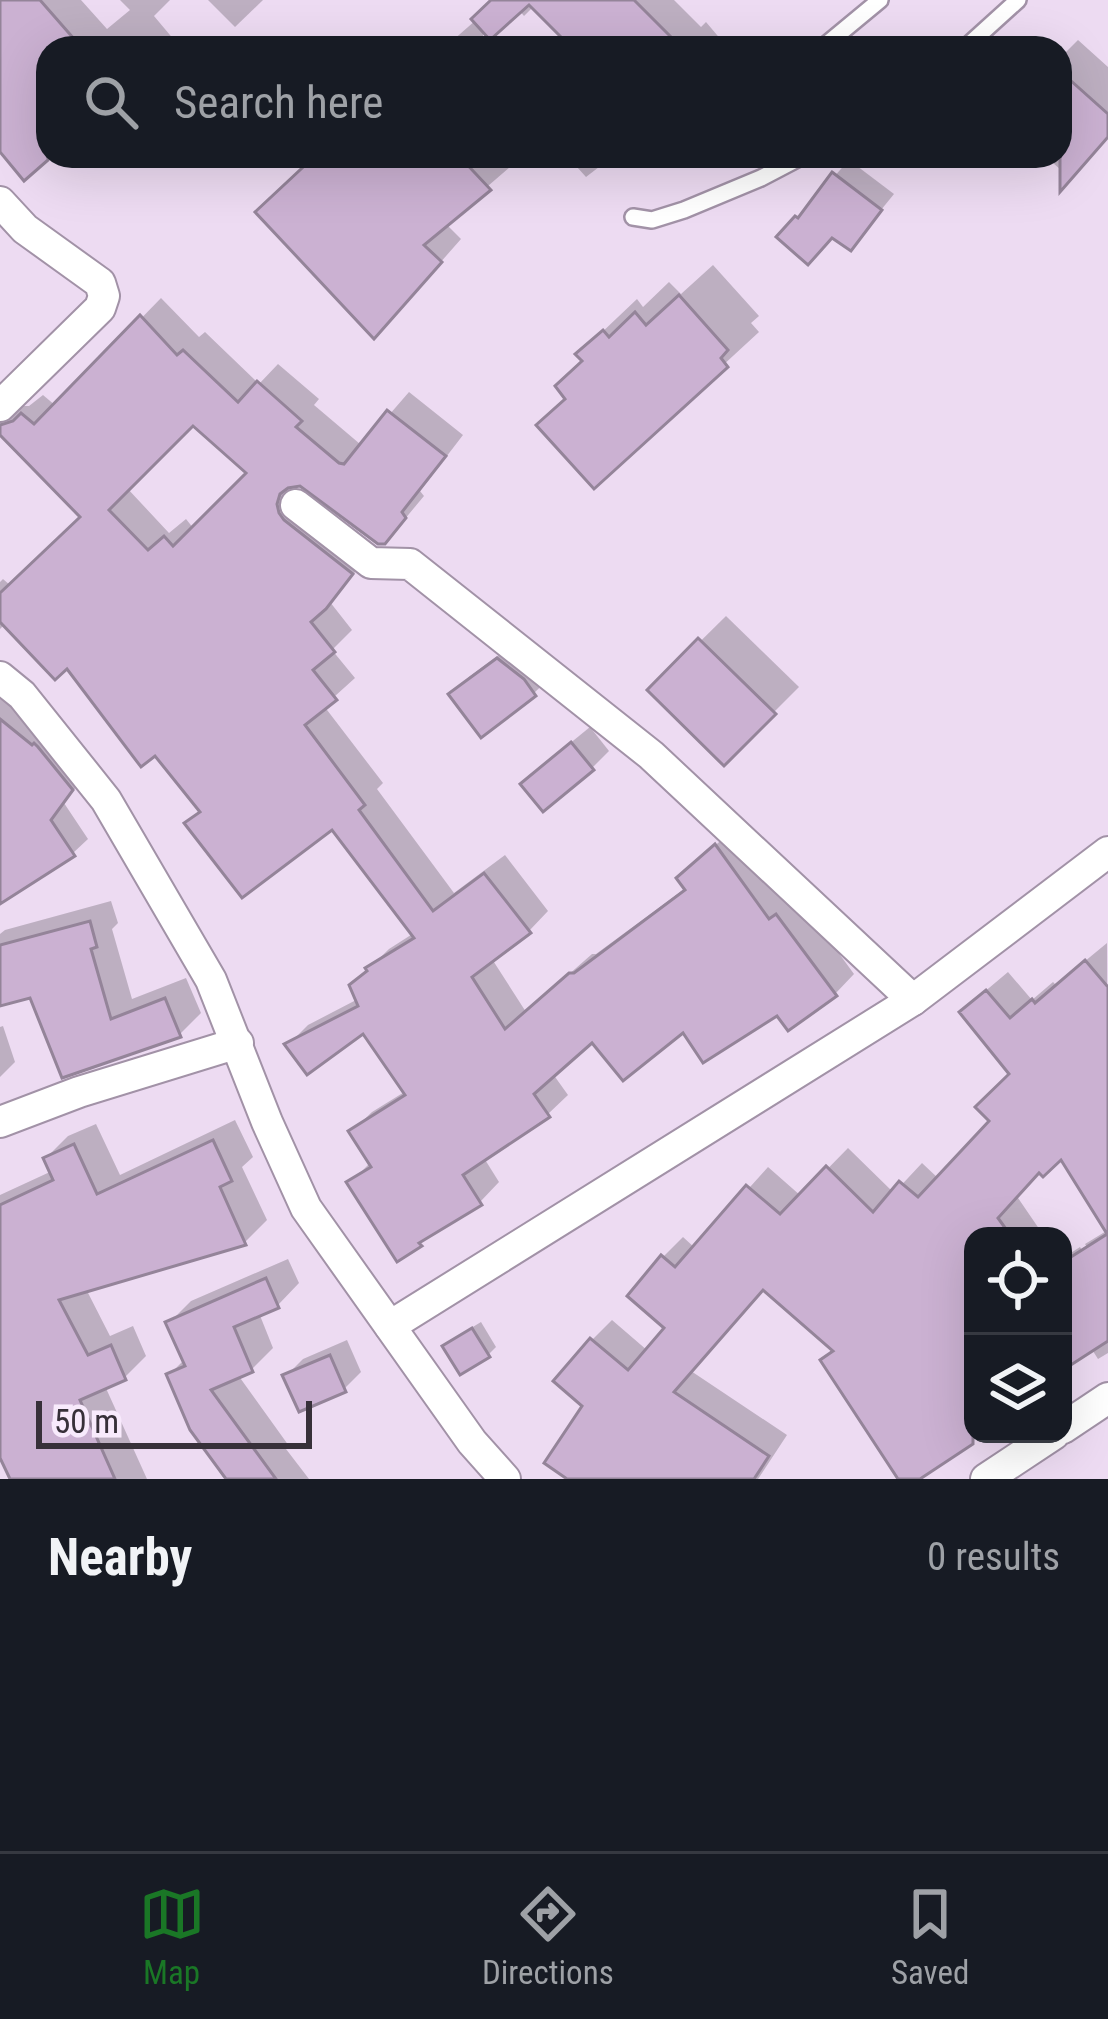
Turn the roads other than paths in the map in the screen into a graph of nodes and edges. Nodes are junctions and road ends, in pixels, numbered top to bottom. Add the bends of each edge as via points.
1 (880, 0) edge
2 (1018, 0) edge
3 (836, 36) edge
4 (978, 36) edge
5 (780, 168) edge
6 (0, 202) edge
7 (633, 217) dead end
8 (0, 406) edge
9 (296, 505) dead end
10 (0, 677) edge
11 (1108, 852) edge
12 (913, 1000) junction
13 (238, 1043) junction
14 (0, 1122) edge
15 (390, 1326) junction
16 (1108, 1399) edge
17 (1072, 1422) edge
18 (1040, 1443) edge
19 (505, 1479) edge
20 (986, 1479) edge

1 - 3 lane
2 - 4 lane
5 - 7 lane via 684,210
6 - 8 street via 100,284 104,296
9 - 12 street via 371,563 410,564 632,740
10 - 13 street via 106,800 211,980
11 - 12 street
12 - 15 street
13 - 14 street
13 - 15 street via 306,1208
15 - 19 street
16 - 17 street
18 - 20 street

